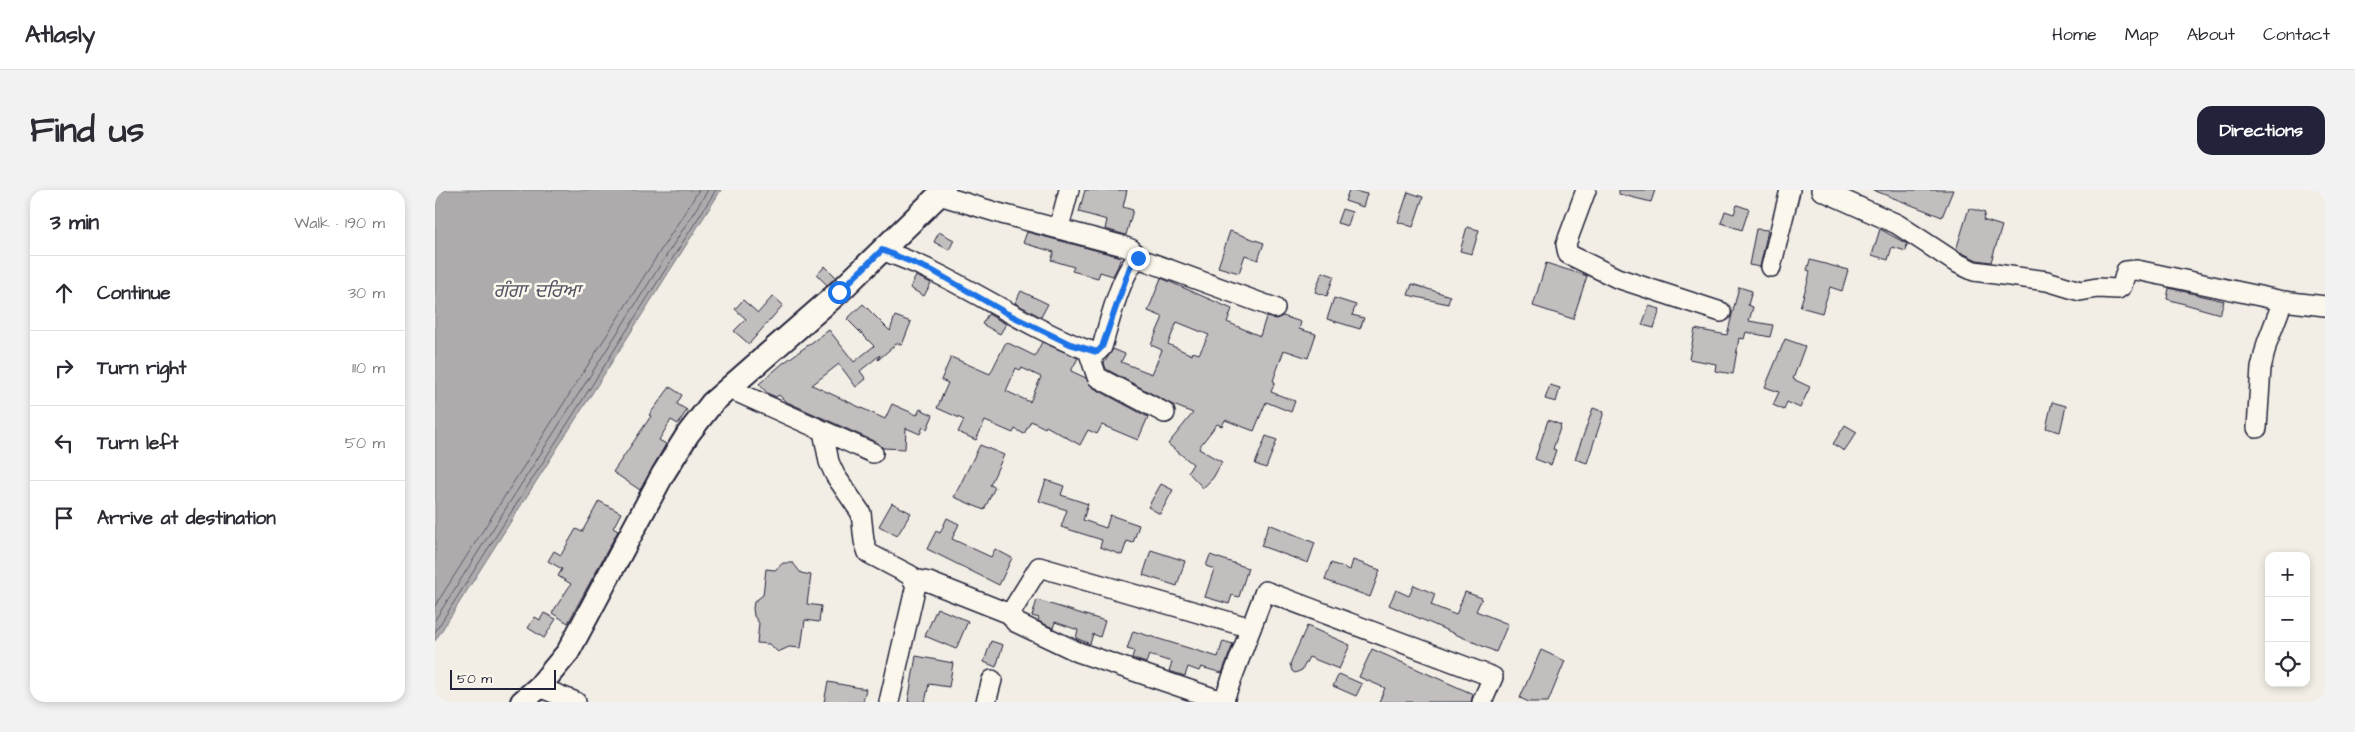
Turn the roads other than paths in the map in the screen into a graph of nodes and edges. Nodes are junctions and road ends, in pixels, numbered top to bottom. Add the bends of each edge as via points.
1 (1069, 190) edge
2 (1586, 190) edge
3 (1789, 190) edge
4 (1821, 190) edge
5 (942, 193) edge
6 (1059, 227) junction
7 (882, 250) junction
8 (1138, 258) junction
9 (1771, 267) dead end
10 (2283, 301) junction
11 (2325, 306) edge
12 (1275, 308) dead end
13 (1721, 312) dead end
14 (1088, 350) junction
15 (728, 388) junction
16 (1165, 413) dead end
17 (2257, 428) dead end
18 (823, 431) junction
19 (873, 453) dead end
20 (914, 579) junction
21 (1009, 614) junction
22 (1251, 628) junction
23 (992, 680) dead end
24 (539, 687) junction
25 (522, 702) edge
26 (577, 702) edge
27 (889, 702) edge
28 (986, 702) edge
29 (1223, 702) edge
30 (1482, 702) edge

1 - 6 street
2 - 13 street via 1566,244 1569,254 1617,278
3 - 9 street
4 - 10 street via 1897,224 1955,262 1974,270 2040,280 2080,292 2097,288 2118,289 2126,271 2137,270
5 - 6 street via 1002,214
5 - 7 main road
6 - 8 street via 1120,244 1131,249
7 - 14 street via 933,271 1008,314
7 - 15 main road via 839,292
8 - 12 street
8 - 14 street via 1130,267 1121,288 1102,347 1097,352
10 - 11 street
10 - 17 street via 2262,362
14 - 16 street via 1097,377
15 - 18 street
15 - 24 main road via 712,403 683,442 568,652
18 - 19 street
18 - 20 street via 835,475 861,513 868,553
20 - 21 street
20 - 27 street via 916,591
21 - 22 street via 1039,567
21 - 29 street via 1015,622 1078,652
22 - 29 street
22 - 30 street via 1265,591 1493,677
23 - 28 street
24 - 25 main road
24 - 26 street

